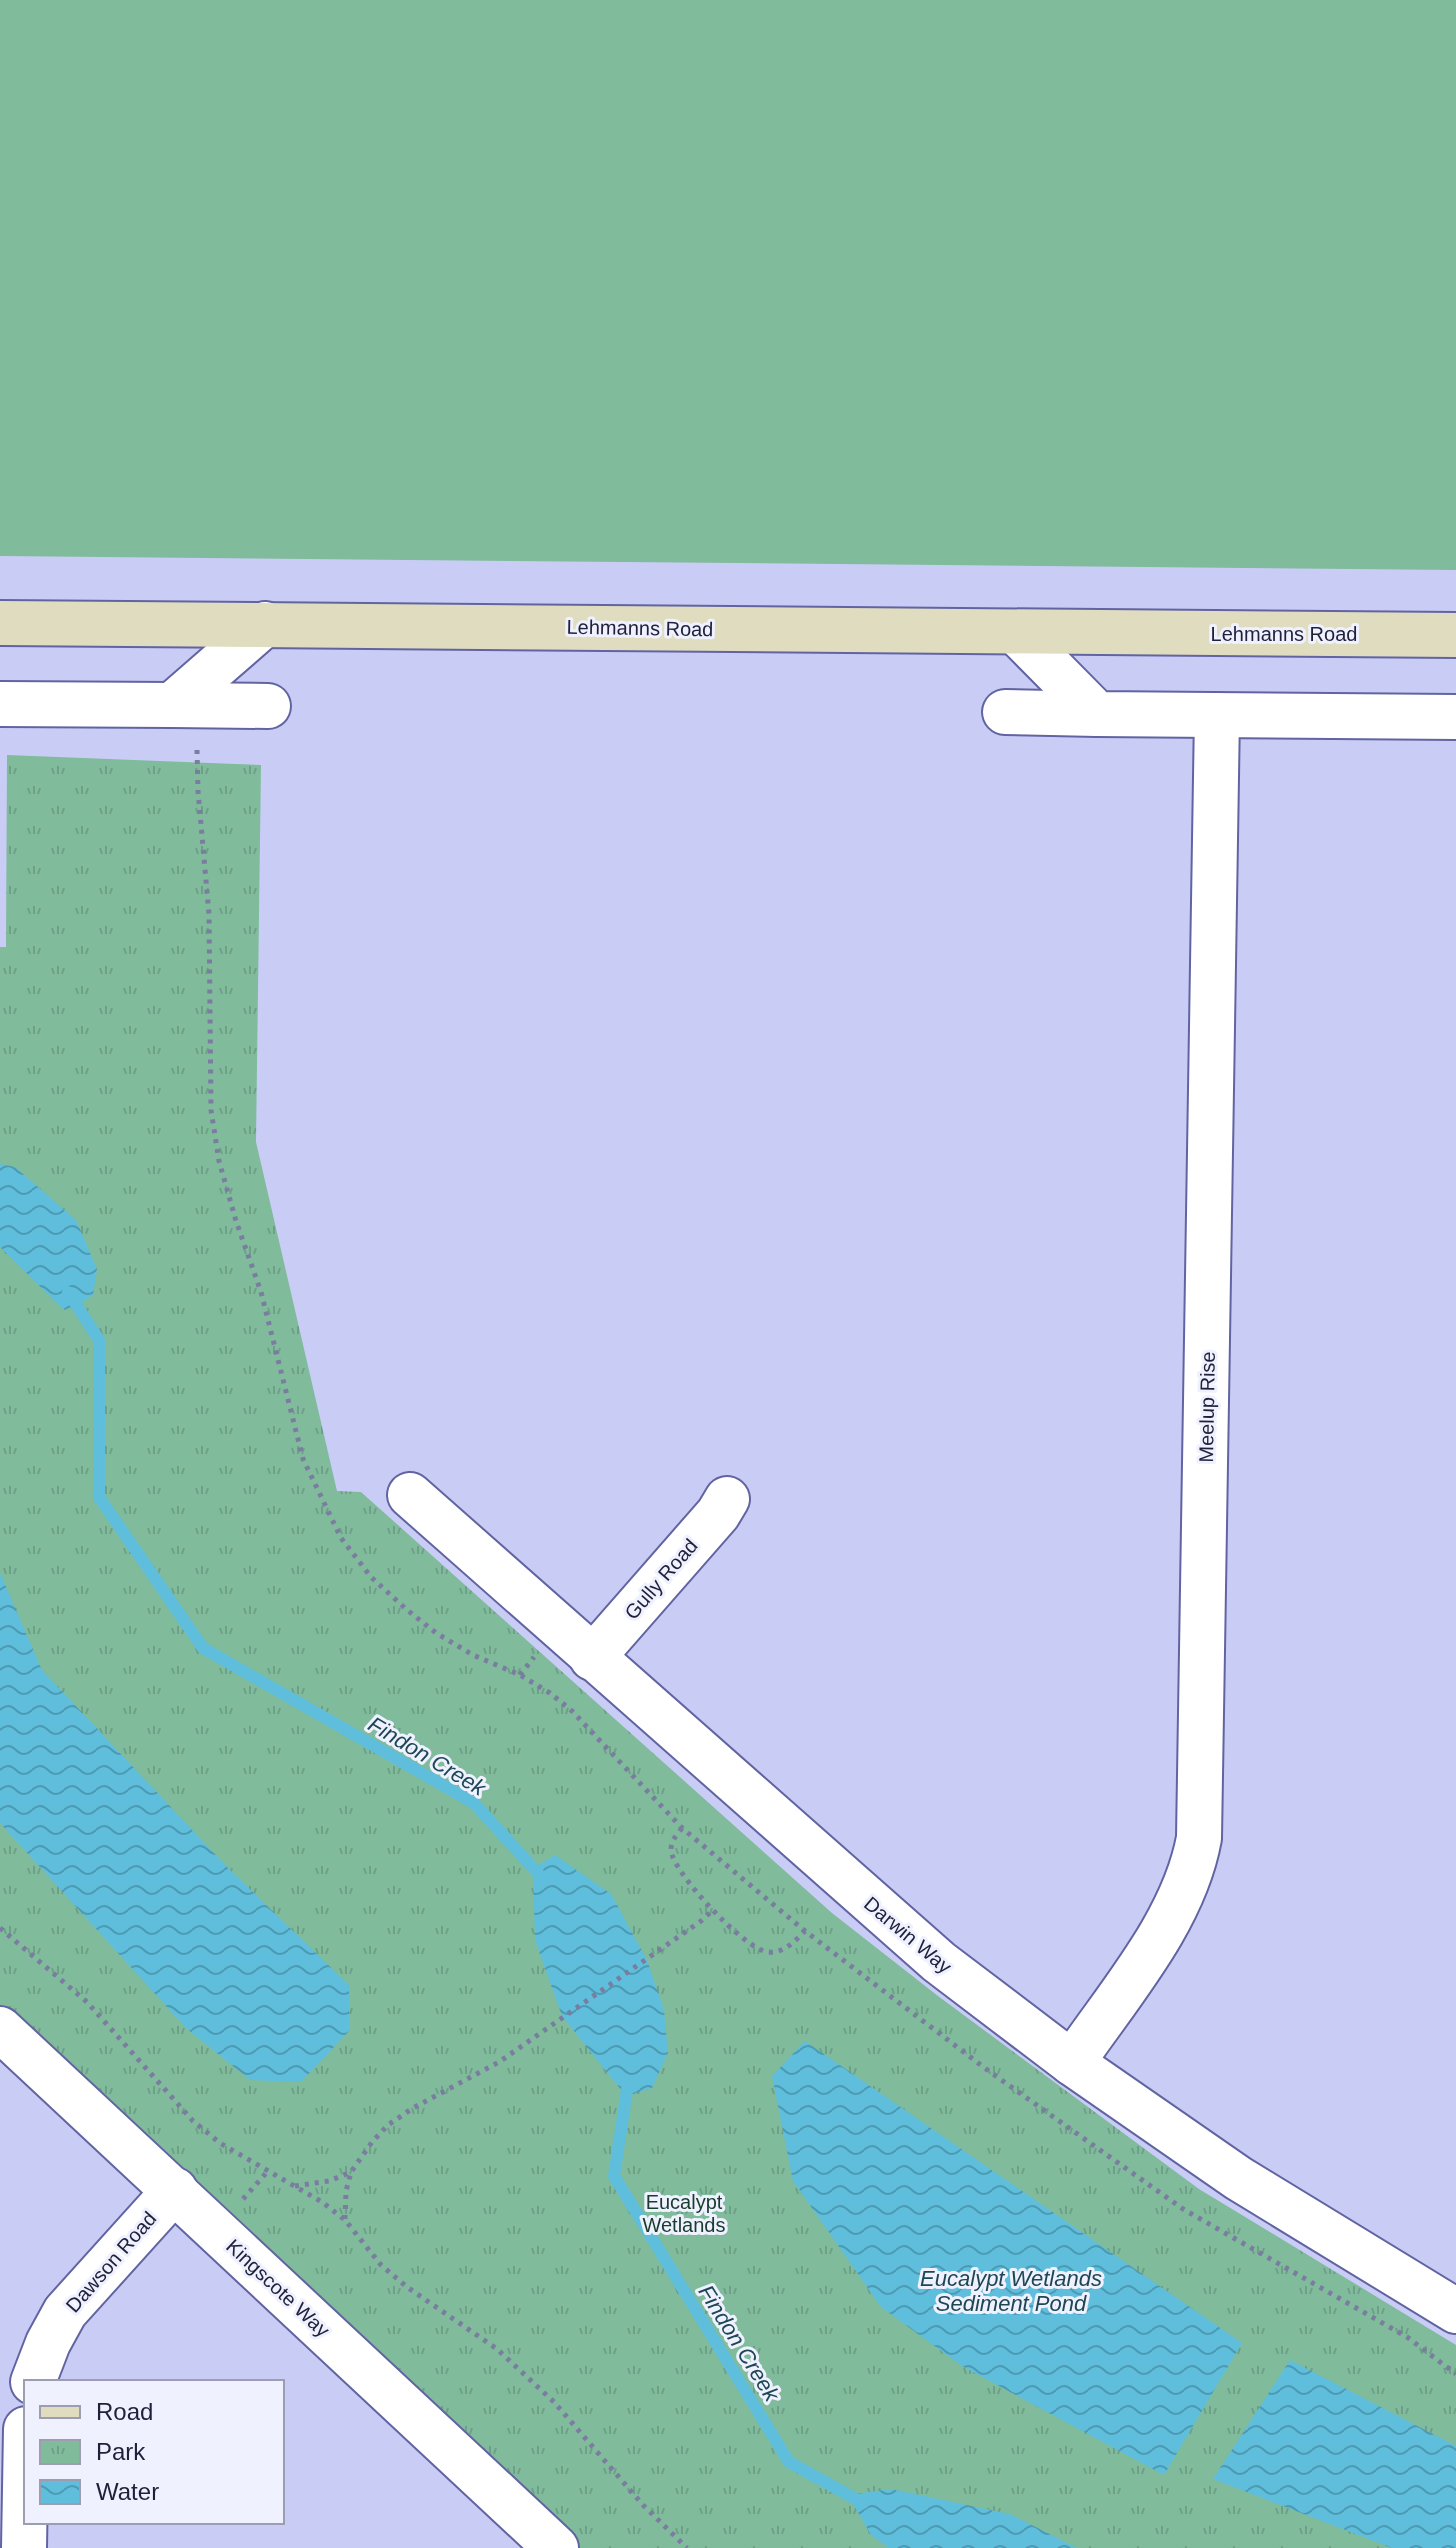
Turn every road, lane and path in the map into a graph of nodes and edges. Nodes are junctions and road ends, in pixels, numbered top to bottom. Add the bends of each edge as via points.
1 (0, 623) edge
2 (265, 624) junction
3 (1016, 632) junction
4 (1456, 635) edge
5 (0, 704) edge
6 (172, 705) junction
7 (268, 706) dead end
8 (1005, 712) dead end
9 (1097, 714) junction
10 (1217, 715) junction
11 (1456, 717) edge
12 (410, 1495) dead end
13 (727, 1499) dead end
14 (592, 1658) junction
15 (682, 1828) dead end
16 (713, 1910) junction
17 (0, 1928) edge
18 (805, 1931) dead end
19 (0, 2029) edge
20 (1072, 2063) junction
21 (351, 2172) junction
22 (294, 2186) junction
23 (175, 2190) junction
24 (345, 2220) junction
25 (1456, 2311) edge
26 (34, 2380) edge
27 (24, 2524) edge
28 (24, 2548) edge
29 (556, 2548) edge
30 (687, 2548) edge

1 - 2 street, Lehmanns Road
2 - 3 street, Lehmanns Road
2 - 6 street
3 - 4 street, Lehmanns Road
3 - 9 street
5 - 6 street
6 - 7 street
8 - 9 street
9 - 10 street
10 - 11 street
10 - 20 street, Meelup Rise via 1199,1838 1183,1894 1167,1924
12 - 14 street, Darwin Way
13 - 14 street, Gully Road
14 - 20 street, Darwin Way via 939,1962
15 - 16 path via 671,1847 676,1865
16 - 18 path via 742,1939 770,1953
16 - 21 path via 499,2062 388,2125
17 - 22 path via 87,2002 193,2121
19 - 23 street, Kingscote Way
20 - 25 street, Darwin Way via 1238,2178
21 - 22 path
21 - 24 path
22 - 24 path
23 - 26 street, Dawson Road via 65,2312
23 - 29 street, Kingscote Way
24 - 30 path via 381,2265 497,2349 554,2402
27 - 28 street

